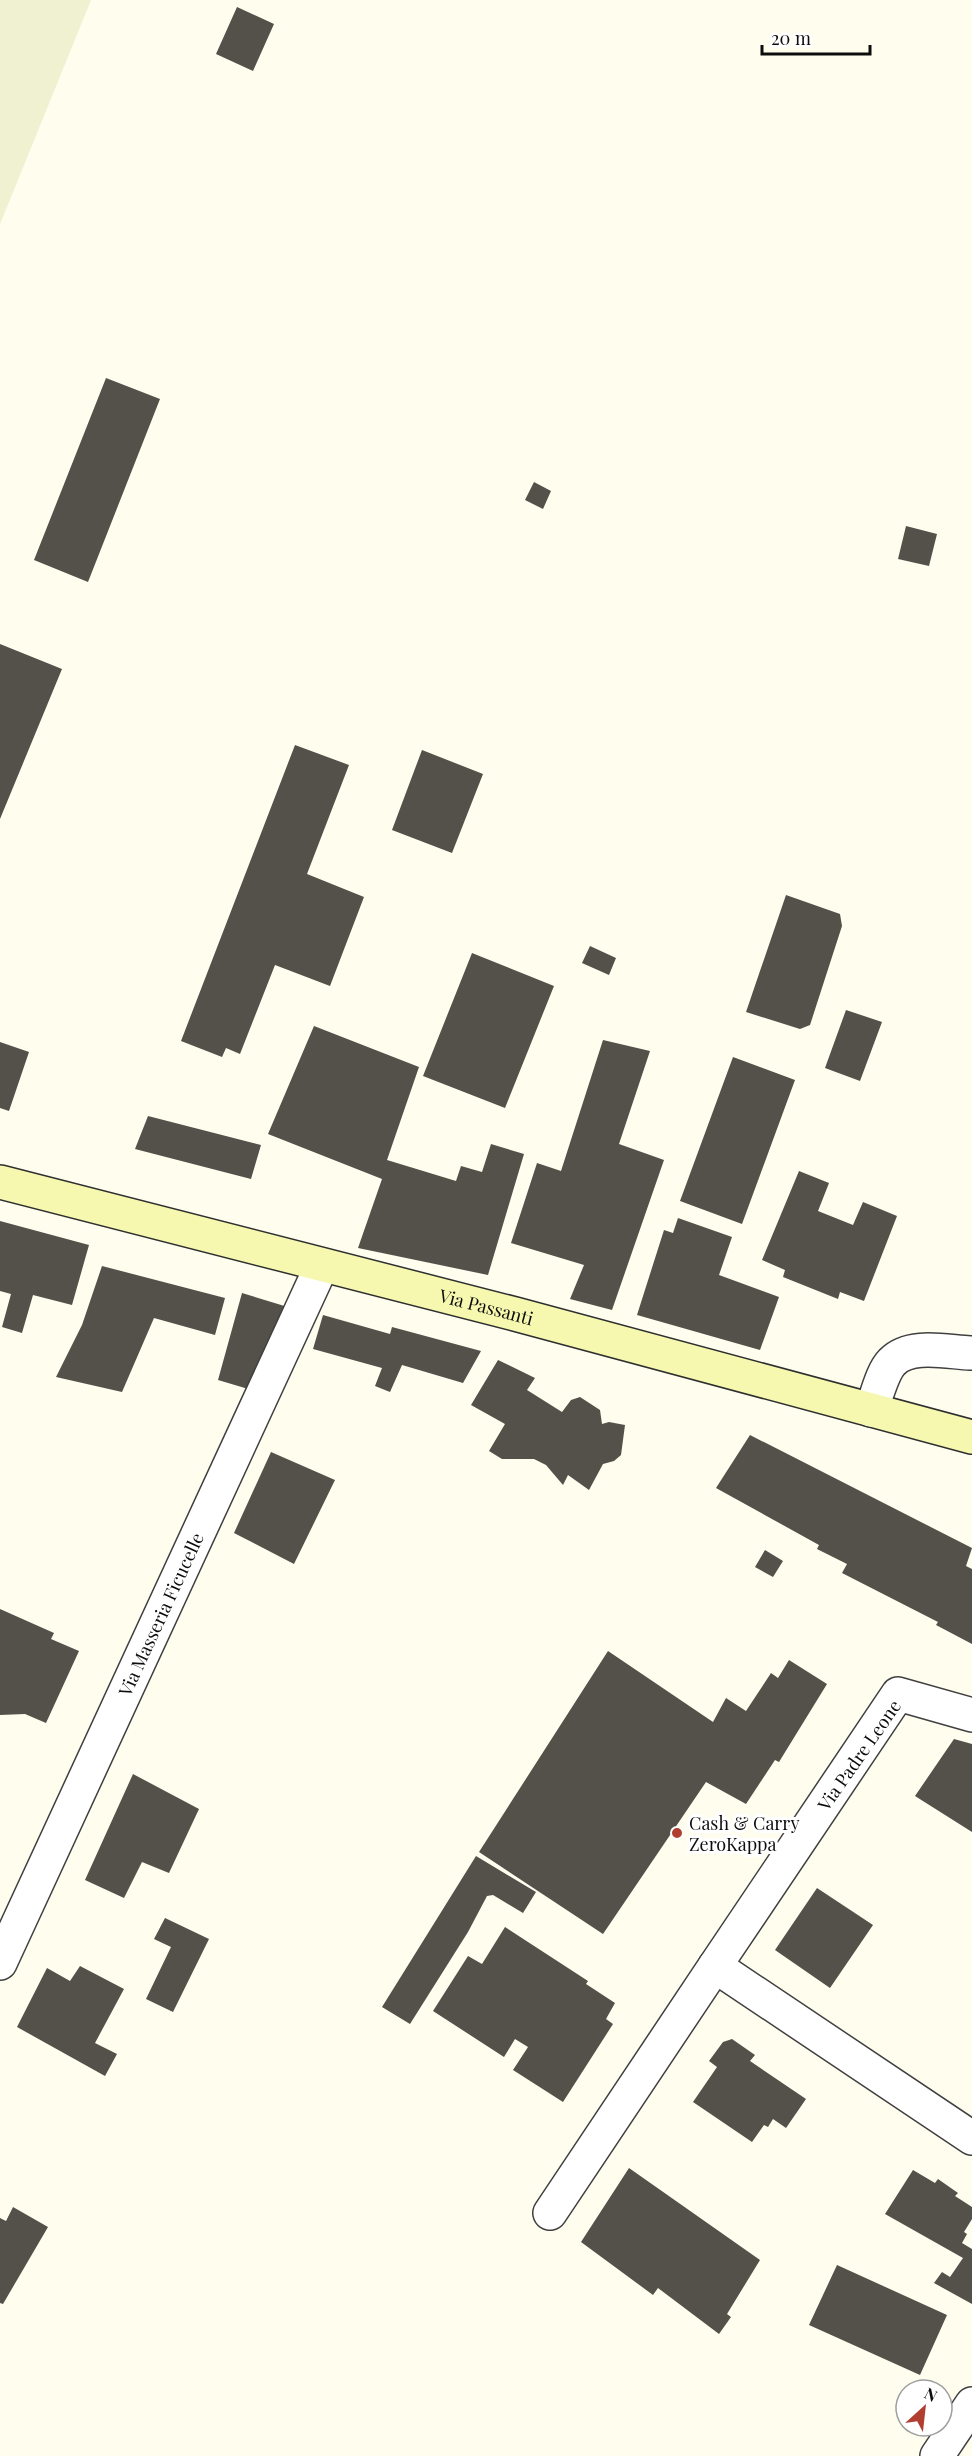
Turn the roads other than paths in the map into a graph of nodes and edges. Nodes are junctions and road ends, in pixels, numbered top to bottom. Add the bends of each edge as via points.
1 (0, 1182) edge
2 (322, 1265) junction
3 (971, 1352) edge
4 (871, 1410) junction
5 (972, 1437) edge
6 (972, 1715) edge
7 (0, 1964) edge
8 (715, 1966) junction
9 (972, 2138) edge
10 (550, 2213) dead end
11 (972, 2404) edge
12 (938, 2456) edge

1 - 2 main road, Via Passanti
2 - 4 main road, Via Passanti
2 - 7 street, Via Masseria Ficucelle
3 - 4 street via 904,1353 891,1363
4 - 5 main road, Via Passanti
6 - 8 street, Via Padre Leone via 898,1694
8 - 9 street
8 - 10 street, Via Padre Leone
11 - 12 street

